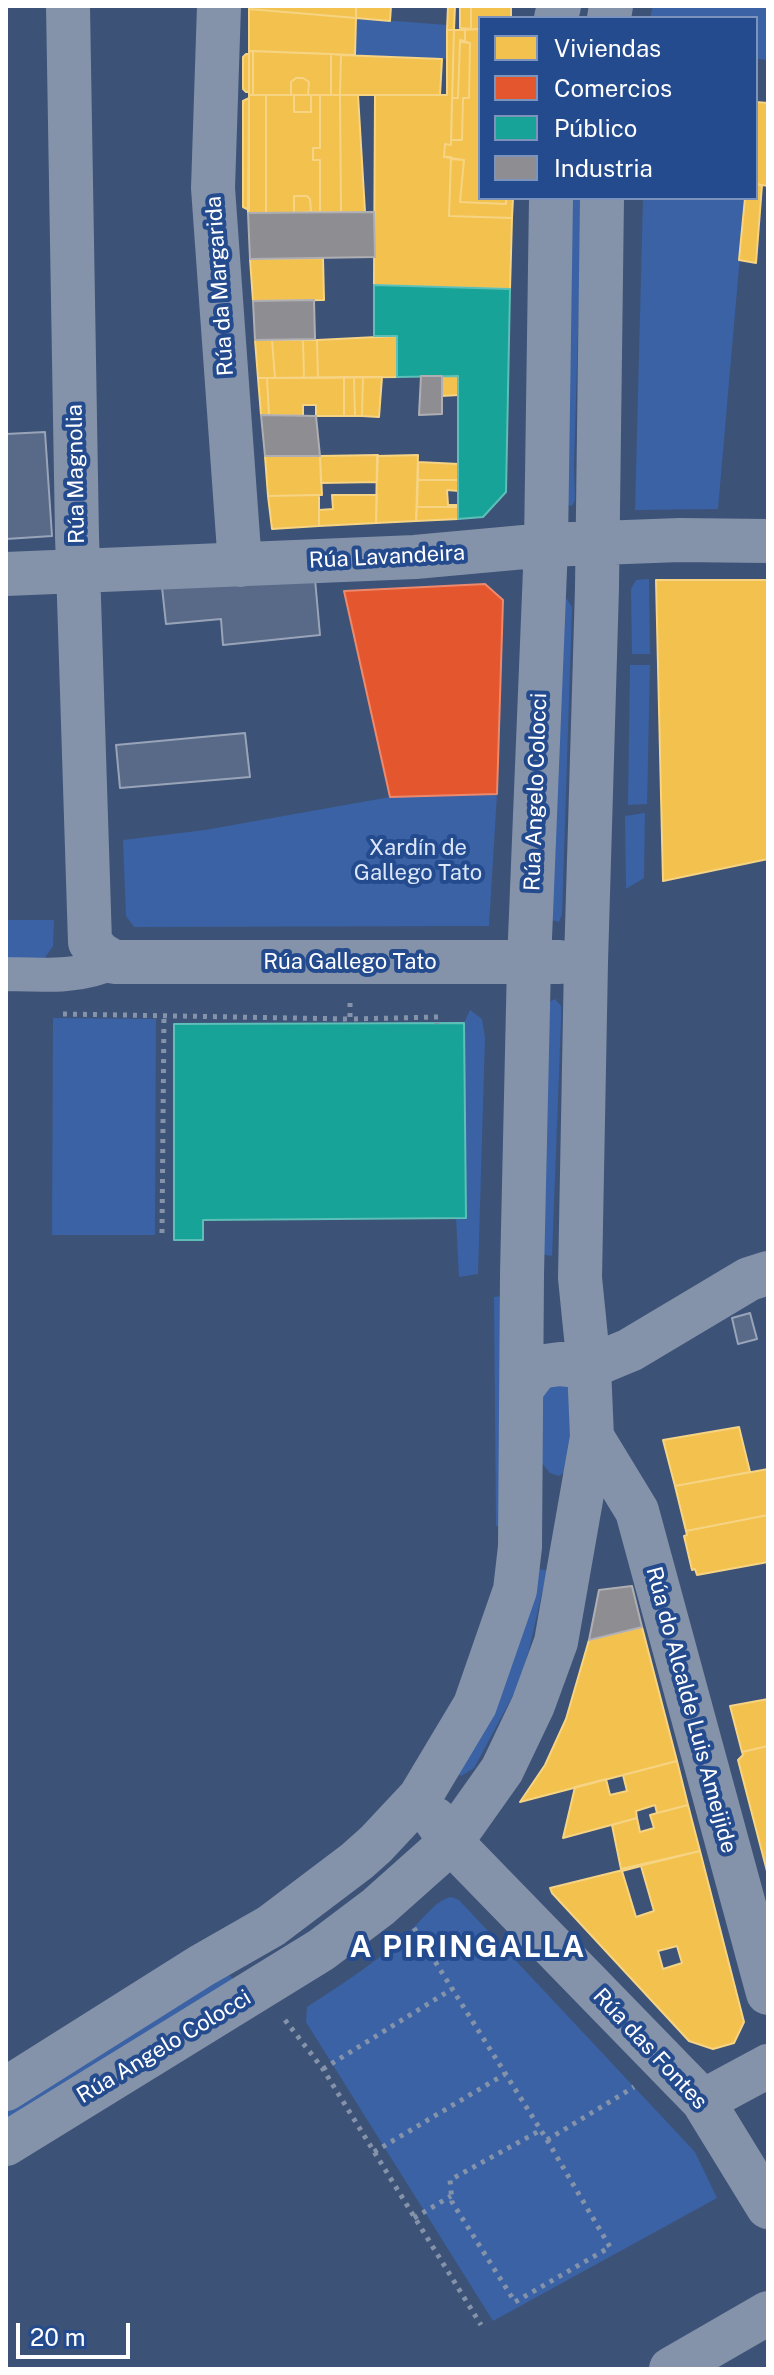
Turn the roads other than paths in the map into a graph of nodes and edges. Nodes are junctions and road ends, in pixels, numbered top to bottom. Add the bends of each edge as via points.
1 (68, 6) edge
2 (219, 6) edge
3 (551, 200) edge
4 (602, 200) edge
5 (768, 541) edge
6 (598, 543) junction
7 (546, 545) junction
8 (240, 565) junction
9 (79, 572) junction
10 (6, 574) edge
11 (102, 952) junction
12 (586, 962) junction
13 (529, 963) junction
14 (6, 974) edge
15 (768, 1273) edge
16 (589, 1367) junction
17 (523, 1387) junction
18 (592, 1437) junction
19 (520, 1486) junction
20 (584, 1489) junction
21 (420, 1797) junction
22 (451, 1842) junction
23 (294, 1911) junction
24 (321, 1950) junction
25 (768, 1993) edge
26 (768, 2066) edge
27 (6, 2089) edge
28 (703, 2101) junction
29 (6, 2144) edge
30 (768, 2207) edge
31 (768, 2313) edge
32 (671, 2369) edge

1 - 9 street, Rúa Magnolia
2 - 8 street, Rúa da Margarida via 213,188
3 - 7 street, Rúa Angelo Colocci
4 - 6 street, Rúa Angelo Colocci
5 - 6 street, Rúa Lavandeira
6 - 7 street, Rúa Lavandeira
6 - 12 street, Rúa Angelo Colocci
7 - 8 street, Rúa Lavandeira
7 - 13 street, Rúa Angelo Colocci
8 - 9 street, Rúa Lavandeira
9 - 10 street, Rúa Lavandeira
9 - 11 street, Rúa Magnolia
11 - 13 street, Rúa Gallego Tato
11 - 14 street, Rúa Gallego Tato via 95,971
12 - 13 street, Rúa Gallego Tato
12 - 16 street, Rúa Angelo Colocci via 580,1278
13 - 17 street, Rúa Angelo Colocci
15 - 16 street via 749,1279 630,1350
16 - 17 street via 538,1367
16 - 18 street, Rúa Angelo Colocci
17 - 19 street, Rúa Angelo Colocci
18 - 20 street, Rúa Angelo Colocci
18 - 25 street, Rúa do Alcalde Luis Ameijide via 637,1511
19 - 20 street via 552,1501 570,1499
19 - 21 street, Rúa Angelo Colocci via 515,1590 475,1705
20 - 22 street, Rúa Angelo Colocci via 556,1642 533,1705 502,1770
21 - 22 street, Rúa das Fontes
21 - 23 street, Rúa Angelo Colocci via 357,1861
22 - 24 street, Rúa Angelo Colocci
22 - 28 street, Rúa das Fontes
23 - 24 street
23 - 27 street, Rúa Angelo Colocci
24 - 29 street, Rúa Angelo Colocci
26 - 28 street
28 - 30 street, Rúa das Fontes
31 - 32 street

